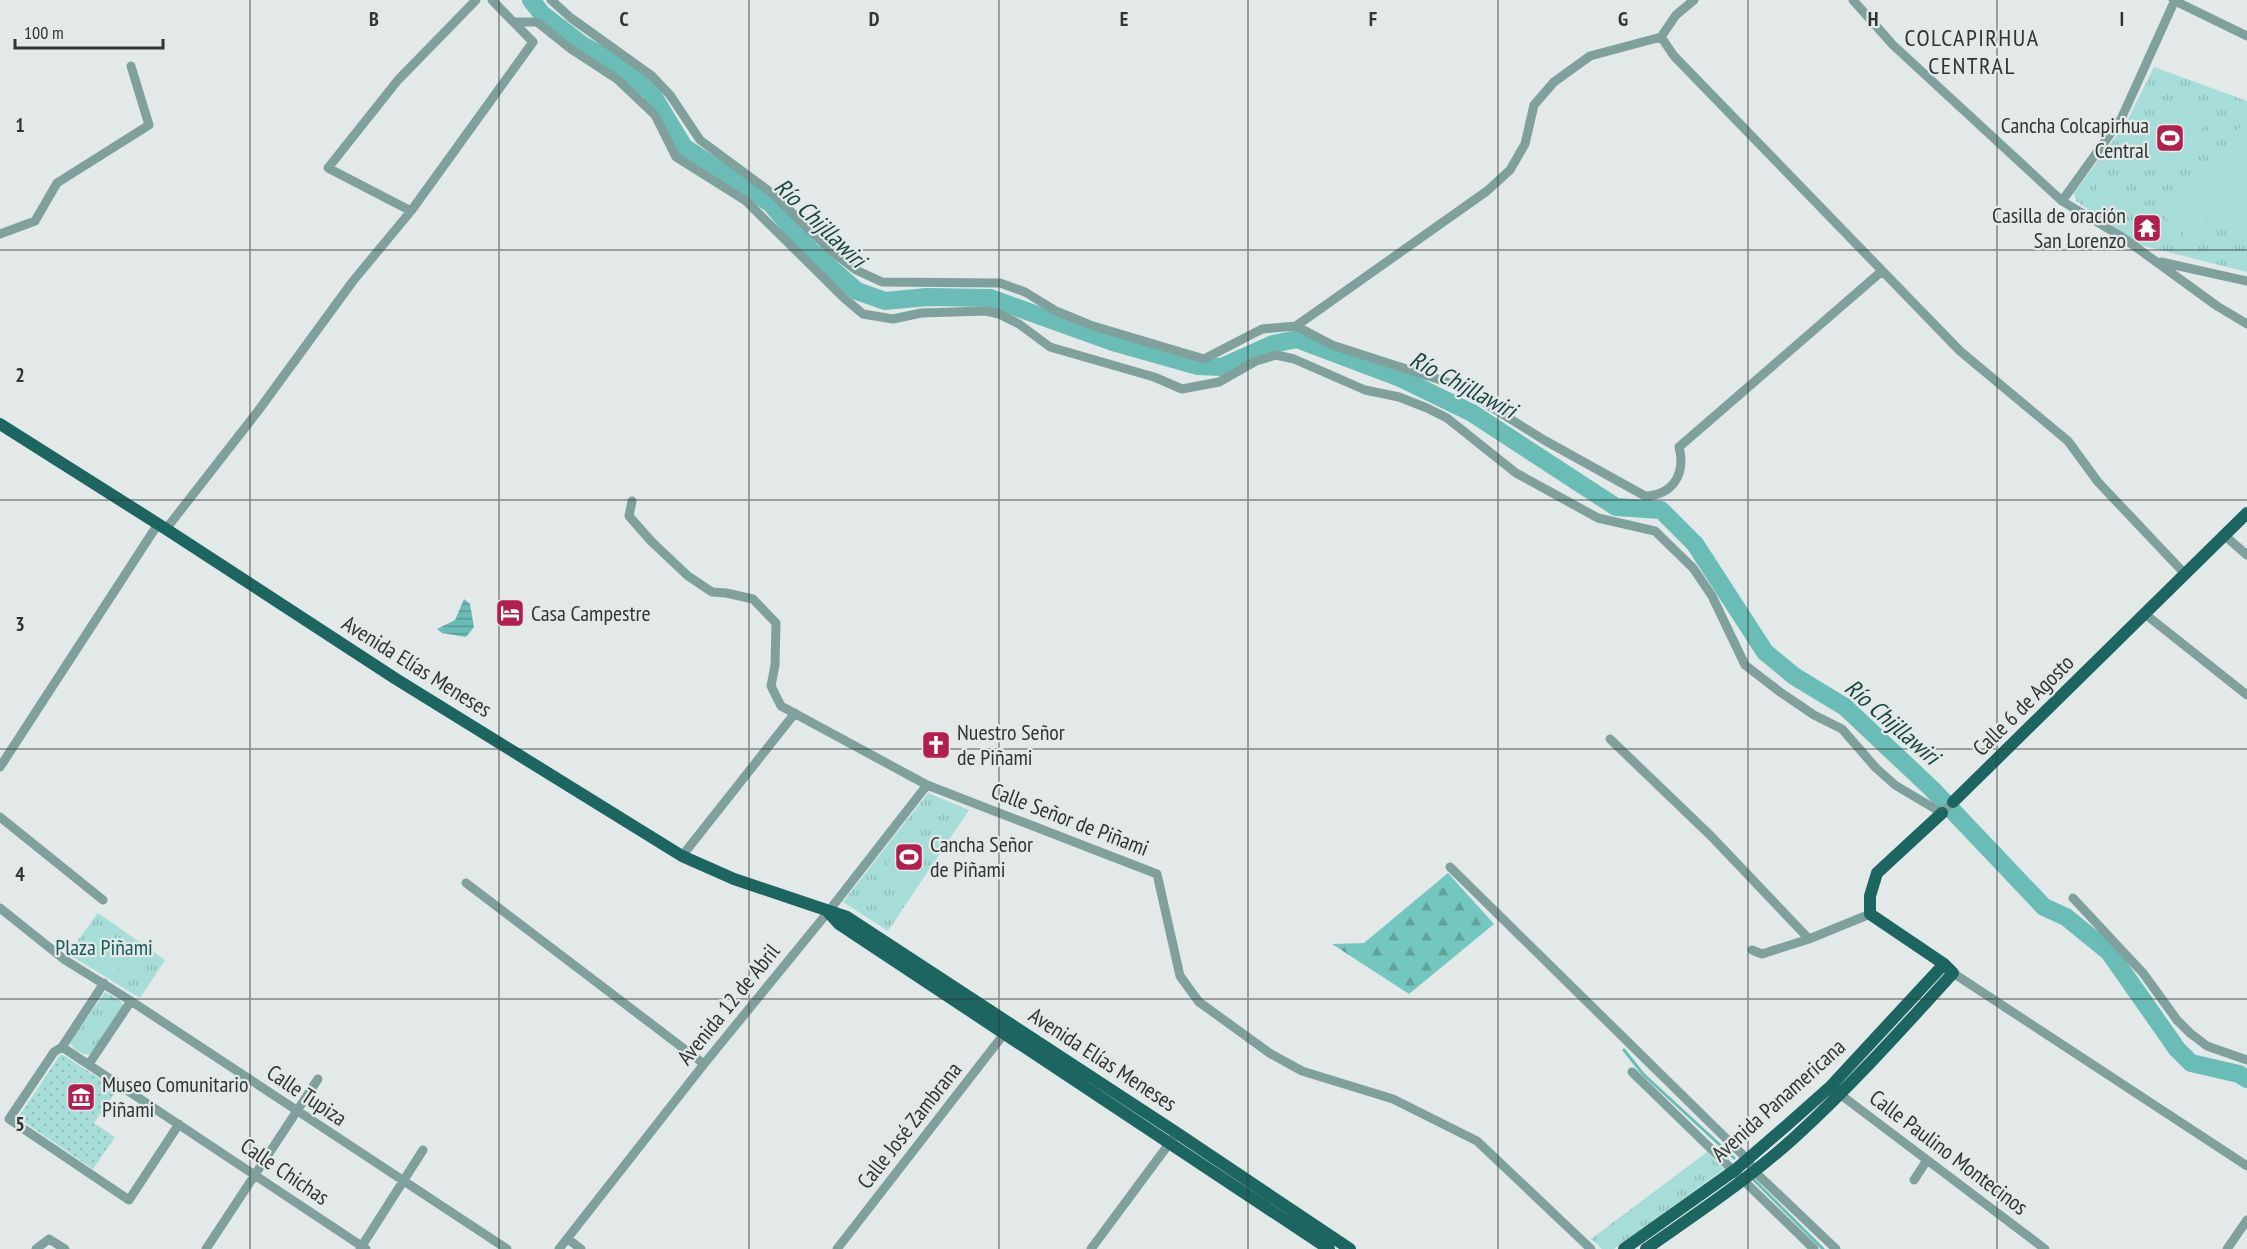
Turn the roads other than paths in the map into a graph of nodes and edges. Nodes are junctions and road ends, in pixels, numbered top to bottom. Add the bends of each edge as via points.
1 (476, 0) edge
2 (492, 0) edge
3 (551, 0) edge
4 (1694, 0) edge
5 (1853, 0) edge
6 (2174, 0) edge
7 (514, 22) junction
8 (2247, 36) edge
9 (1662, 37) junction
10 (131, 66) dead end
11 (2062, 201) junction
12 (411, 211) junction
13 (0, 234) edge
14 (2156, 261) junction
15 (1882, 271) junction
16 (2247, 281) edge
17 (2247, 324) edge
18 (1296, 326) junction
19 (0, 424) edge
20 (632, 501) dead end
21 (2247, 513) edge
22 (162, 526) junction
23 (2224, 535) junction
24 (2247, 555) edge
25 (2185, 574) junction
26 (2145, 614) junction
27 (2247, 695) edge
28 (795, 713) junction
29 (1610, 739) dead end
30 (0, 767) edge
31 (927, 785) junction
32 (1947, 808) junction
33 (0, 817) edge
34 (682, 856) junction
35 (1450, 867) dead end
36 (466, 883) dead end
37 (2073, 898) dead end
38 (103, 900) dead end
39 (0, 908) edge
40 (828, 912) junction
41 (1870, 914) junction
42 (1809, 939) junction
43 (1752, 950) dead end
44 (1949, 969) junction
45 (104, 983) junction
46 (131, 1001) junction
47 (1008, 1029) junction
48 (62, 1047) junction
49 (2247, 1060) edge
50 (89, 1064) junction
51 (704, 1064) junction
52 (1632, 1072) dead end
53 (318, 1079) dead end
54 (1836, 1090) junction
55 (297, 1111) junction
56 (179, 1124) junction
57 (1174, 1138) junction
58 (423, 1150) dead end
59 (1927, 1160) junction
60 (1751, 1165) junction
61 (2247, 1166) edge
62 (1735, 1170) junction
63 (255, 1175) junction
64 (1744, 1179) junction
65 (1914, 1180) dead end
66 (403, 1182) junction
67 (2247, 1220) edge
68 (568, 1239) junction
69 (363, 1248) edge
70 (36, 1249) edge
71 (65, 1249) edge
72 (206, 1249) edge
73 (507, 1249) edge
74 (560, 1249) edge
75 (581, 1249) edge
76 (837, 1249) edge
77 (1091, 1249) edge
78 (1329, 1249) edge
79 (1350, 1249) edge
80 (1591, 1249) edge
81 (1624, 1249) edge
82 (1646, 1249) edge
83 (1814, 1249) edge
84 (1836, 1249) edge
85 (2045, 1249) edge
86 (2227, 1249) edge

1 - 12 street via 398,80 328,168
2 - 7 street
3 - 18 street via 651,76 670,95 700,140 774,194 832,252 856,270 882,282 1000,283 1090,325 1204,358 1262,330
4 - 9 street via 1676,15
5 - 11 street via 1893,45
6 - 8 street
6 - 11 street via 2121,119
7 - 12 street via 533,42
7 - 32 street via 537,22 616,79 654,115 676,157 746,201 863,314 893,319 921,313 999,314 1050,347 1182,388 1218,382 1256,361 1276,355 1294,359 1365,390 1427,408 1447,418 1516,472 1598,518 1655,531 1693,568 1712,596 1745,665 1806,709 1842,729 1895,785
9 - 15 street via 1674,56
9 - 18 street via 1590,56 1554,82 1534,105 1525,144 1510,170 1487,191
10 - 13 street via 149,125 57,183 36,221
11 - 14 street
12 - 22 street via 353,281 258,411
14 - 16 street
14 - 17 street
15 - 18 street via 1679,447 1679,474 1672,486 1658,496 1645,496 1456,385 1332,345
15 - 25 street via 1960,351 2068,441 2098,482
19 - 22 main road, Avenida Elías Meneses
20 - 28 street, Calle Señor de Piñami via 629,516 688,576 712,592 753,599 776,623 771,686 782,706
21 - 23 main road, Calle 6 de Agosto
22 - 30 street
22 - 34 main road, Avenida Elías Meneses via 396,679
23 - 24 street
23 - 25 main road, Calle 6 de Agosto
25 - 26 main road, Calle 6 de Agosto
26 - 27 street
26 - 32 main road, Calle 6 de Agosto
28 - 31 street, Calle Señor de Piñami
28 - 34 street
29 - 42 street
31 - 40 street, Avenida 12 de Abril
31 - 80 street, Calle Señor de Piñami via 1157,874 1180,976 1199,1002 1271,1054 1302,1071 1393,1099 1477,1141
32 - 41 main road, Calle 6 de Agosto via 1877,873 1870,896
33 - 38 street
34 - 40 main road, Avenida Elías Meneses
35 - 60 street
36 - 51 street
37 - 49 street via 2143,973 2190,1033 2206,1046
39 - 45 street, Calle Tupiza via 65,960
40 - 47 main road, Avenida Elías Meneses via 839,924
40 - 51 street, Avenida 12 de Abril
41 - 42 street
41 - 44 main road
42 - 43 street via 1762,954
44 - 54 main road, Avenida Panamericana
44 - 61 street
45 - 46 street, Calle Tupiza
45 - 48 street
46 - 50 street
46 - 55 street, Calle Tupiza
47 - 57 main road, Avenida Elías Meneses
47 - 76 street, Calle José Zambrana
48 - 50 street, Calle Chichas
48 - 56 street via 54,1052 9,1119 129,1200
50 - 56 street, Calle Chichas
51 - 68 street, Avenida 12 de Abril
52 - 62 street
53 - 55 street
54 - 59 street, Calle Paulino Montecinos
54 - 60 main road, Avenida Panamericana via 1793,1138
55 - 63 street
55 - 66 street, Calle Tupiza
56 - 63 street, Calle Chichas
57 - 77 street
57 - 78 main road, Avenida Elías Meneses
57 - 79 main road, Avenida Elías Meneses
58 - 66 street
59 - 65 street
59 - 85 street, Calle Paulino Montecinos
60 - 62 main road, Avenida Panamericana
60 - 64 main road, Avenida Panamericana
60 - 84 street
62 - 64 street
62 - 81 main road, Avenida Panamericana
63 - 69 street, Calle Chichas
63 - 72 street
64 - 82 main road, Avenida Panamericana
64 - 83 street
66 - 69 street
66 - 73 street, Calle Tupiza
67 - 86 street
68 - 74 street, Avenida 12 de Abril
68 - 75 street
70 - 71 street via 49,1239

